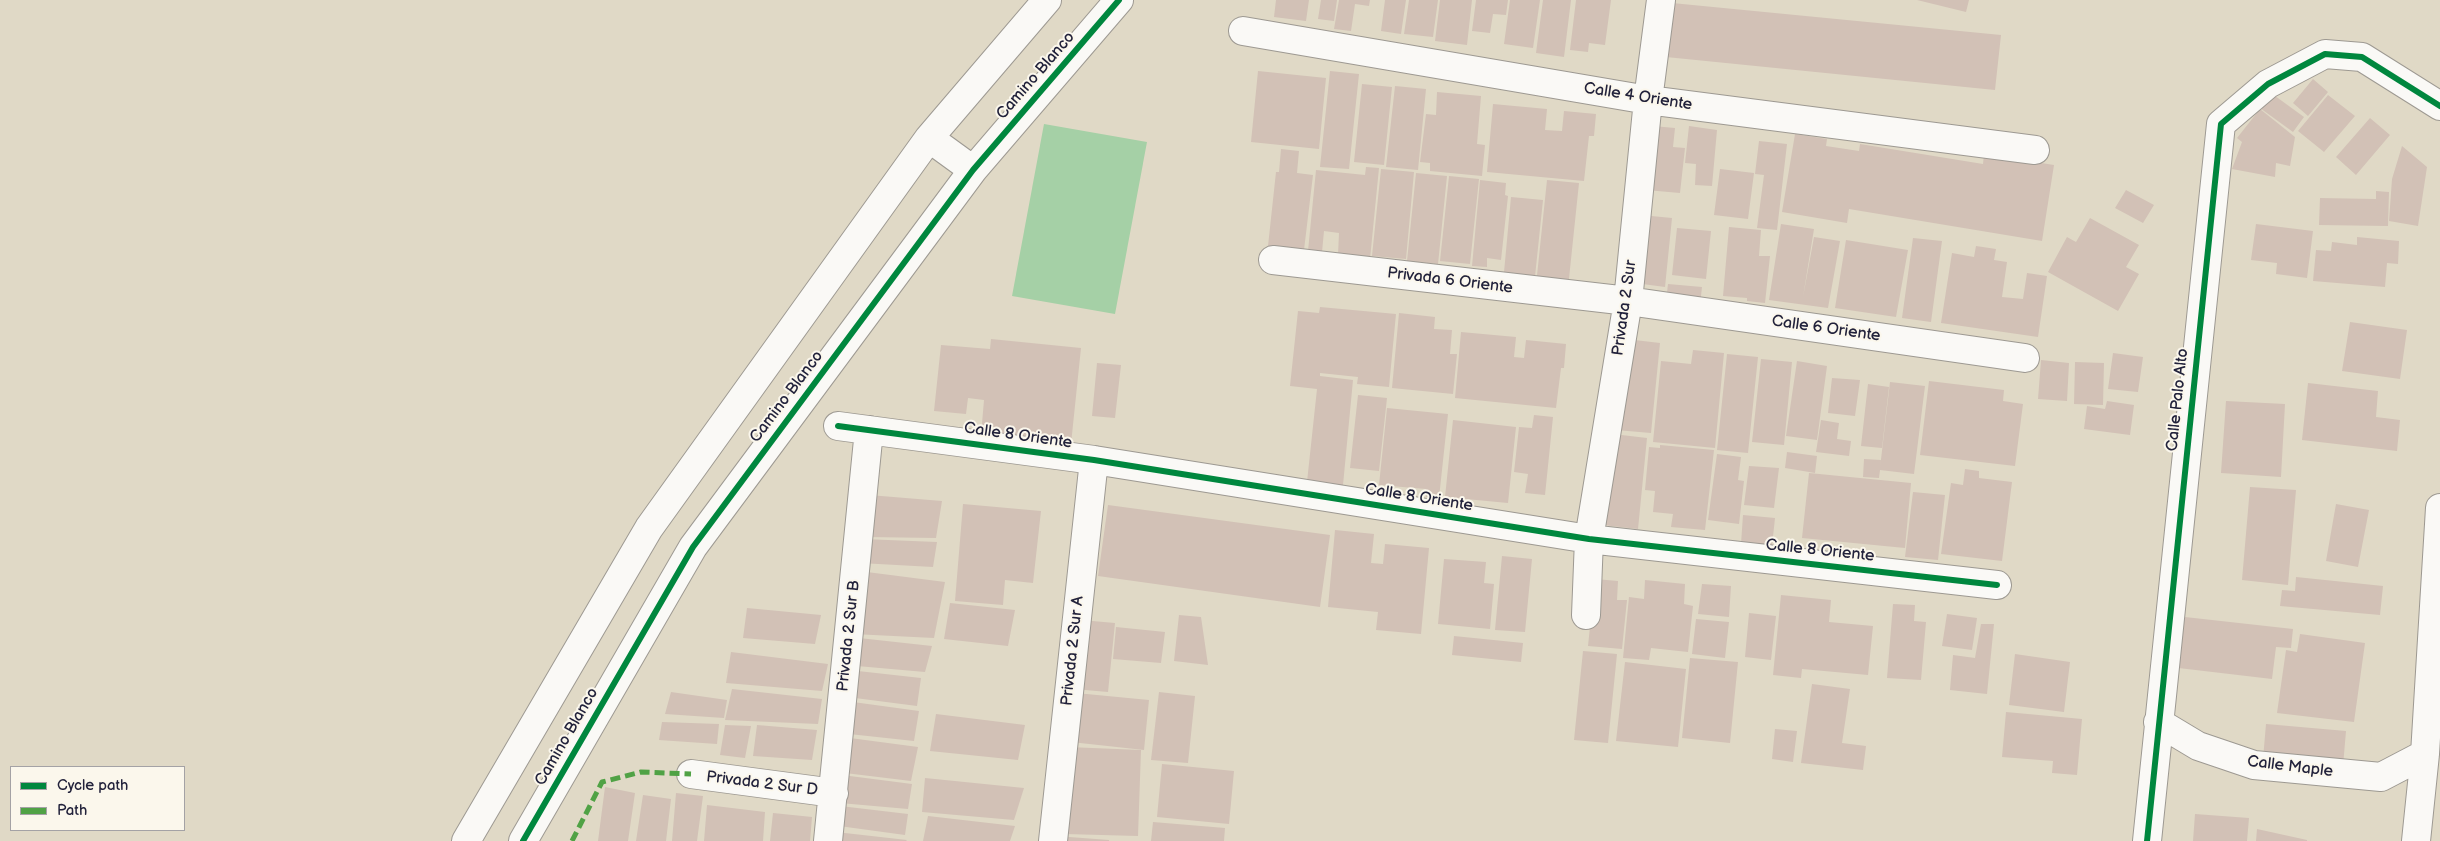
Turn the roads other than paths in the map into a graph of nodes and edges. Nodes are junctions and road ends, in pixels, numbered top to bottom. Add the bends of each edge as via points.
1 (1047, 0) edge
2 (1119, 0) edge
3 (1661, 0) edge
4 (1243, 30) dead end
5 (1648, 100) junction
6 (2440, 106) edge
7 (929, 138) junction
8 (2035, 150) dead end
9 (973, 170) junction
10 (1273, 260) dead end
11 (1628, 302) junction
12 (2025, 358) dead end
13 (838, 426) dead end
14 (869, 430) junction
15 (1094, 460) junction
16 (2440, 508) edge
17 (1588, 540) junction
18 (1996, 585) dead end
19 (1586, 615) dead end
20 (2158, 722) junction
21 (2426, 754) junction
22 (691, 774) dead end
23 (834, 793) junction
24 (466, 841) edge
25 (523, 841) edge
26 (828, 841) edge
27 (1053, 841) edge
28 (2147, 841) edge
29 (2416, 841) edge

1 - 7 street
2 - 9 street, Camino Blanco
3 - 5 street, Privada 2 Sur
4 - 5 street, Calle 4 Oriente
5 - 8 street, Calle 4 Oriente
5 - 11 street, Privada 2 Sur
6 - 20 street, Calle Palo Alto via 2362,57 2325,54 2268,84 2221,124
7 - 9 street
7 - 24 street via 649,528
9 - 25 street, Camino Blanco via 693,547
10 - 11 street, Privada 6 Oriente
11 - 12 street, Calle 6 Oriente
11 - 17 street, Privada 2 Sur
13 - 14 street, Calle 8 Oriente
14 - 15 street, Calle 8 Oriente
14 - 23 street, Privada 2 Sur B
15 - 17 street, Calle 8 Oriente
15 - 27 street, Privada 2 Sur A
16 - 21 street
17 - 18 street, Calle 8 Oriente
17 - 19 street, Privada 2 Sur
20 - 21 street, Calle Maple via 2198,746 2254,766 2381,778
20 - 28 street, Calle Palo Alto
21 - 29 street
22 - 23 street, Privada 2 Sur D
23 - 26 street, Privada 2 Sur B

